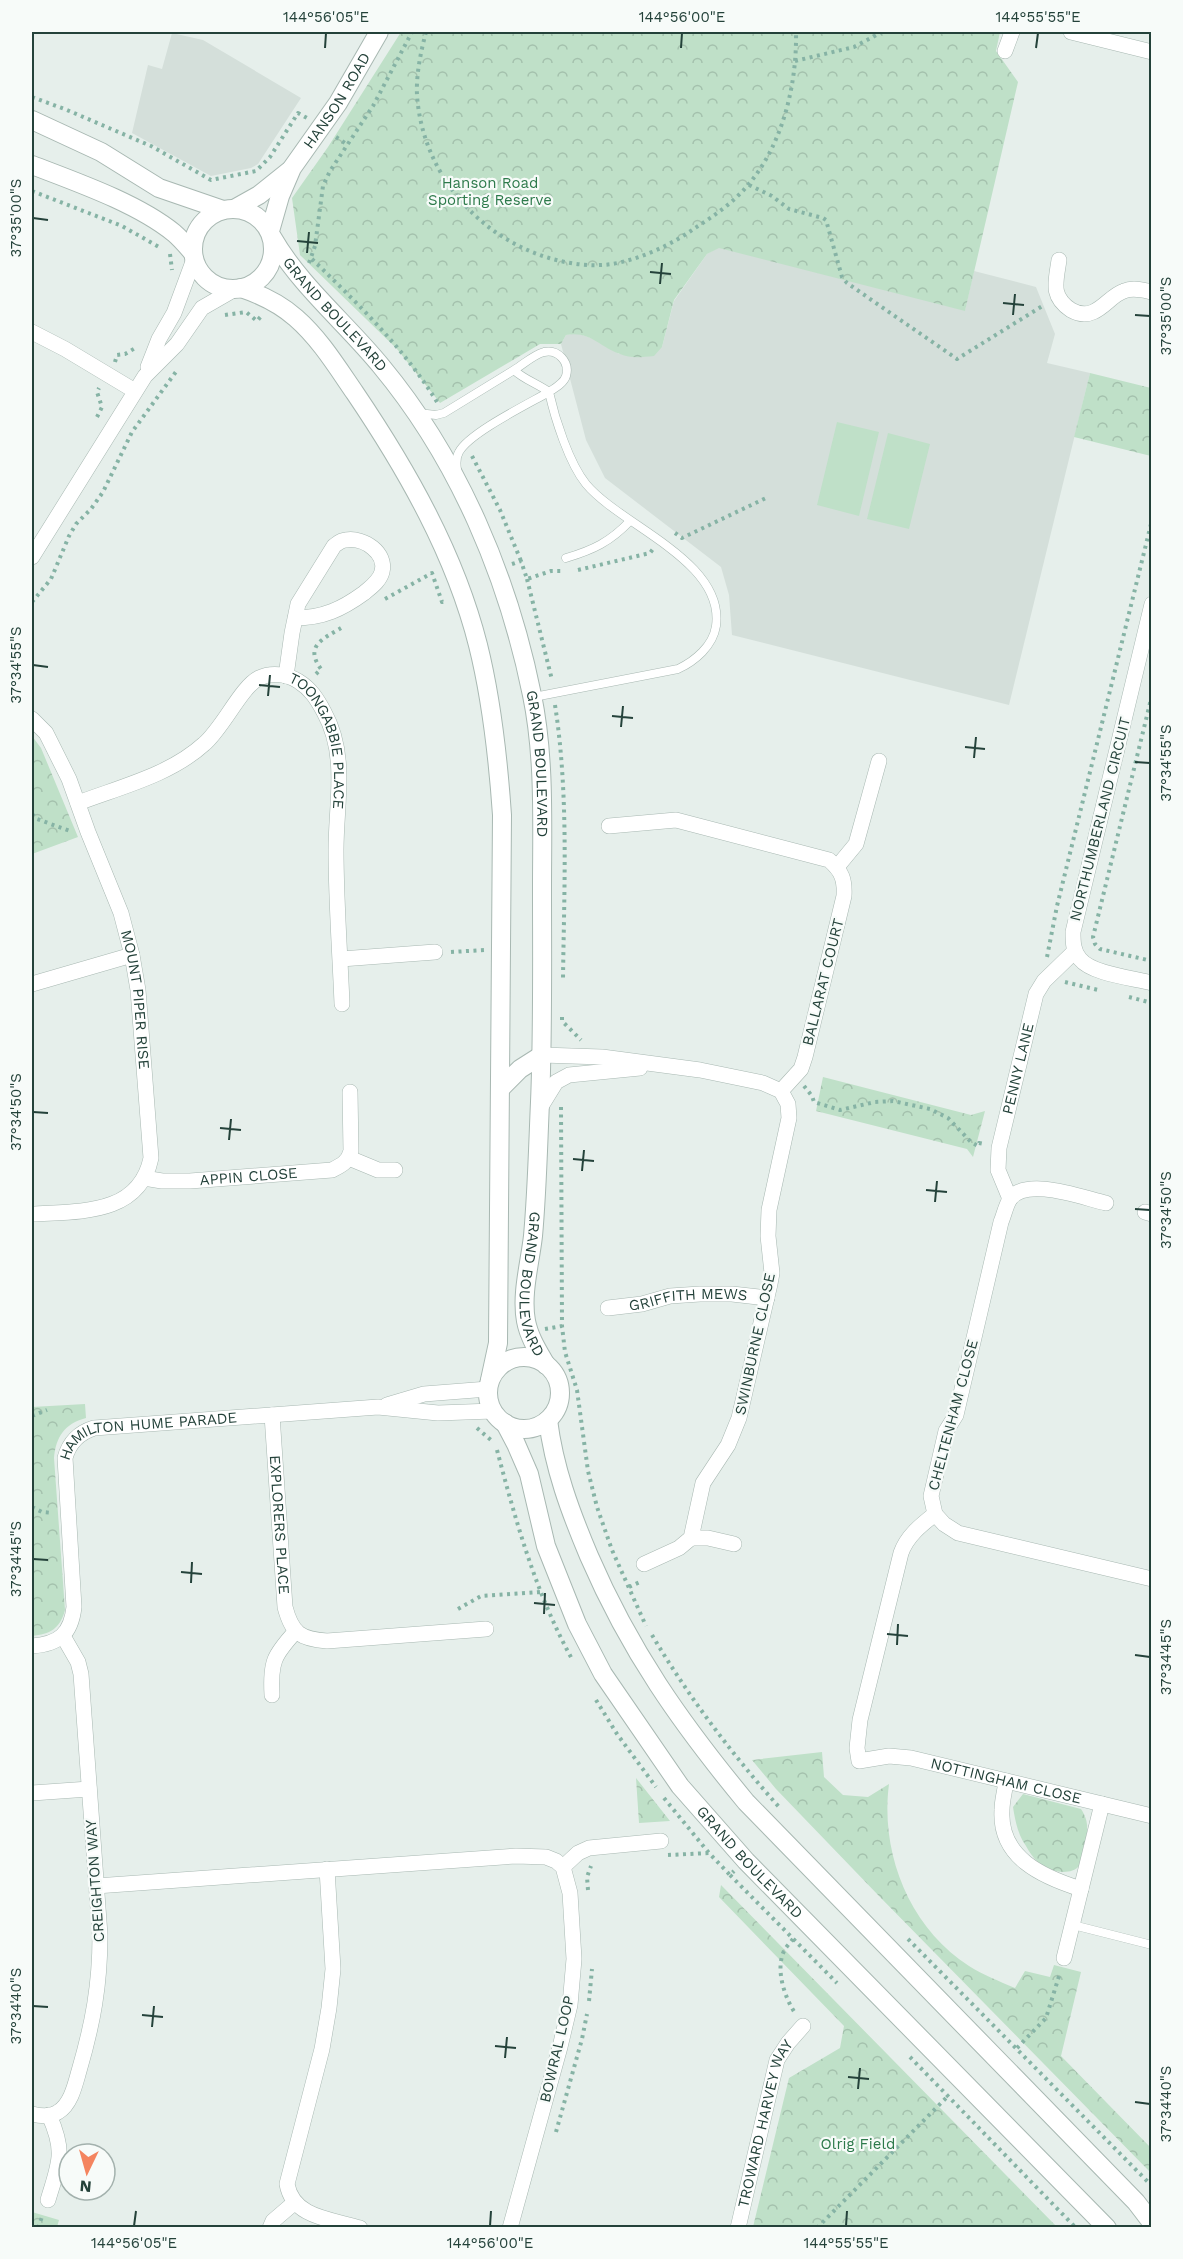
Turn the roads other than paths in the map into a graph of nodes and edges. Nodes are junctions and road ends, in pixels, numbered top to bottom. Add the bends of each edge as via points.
1 (379, 32) edge
2 (1012, 32) edge
3 (1071, 32) edge
4 (1005, 51) dead end
5 (1152, 51) edge
6 (32, 120) edge
7 (32, 165) edge
8 (292, 168) junction
9 (228, 209) junction
10 (271, 234) junction
11 (194, 256) junction
12 (1059, 260) dead end
13 (238, 289) junction
14 (1152, 292) edge
15 (32, 332) edge
16 (514, 370) junction
17 (145, 376) junction
18 (135, 391) junction
19 (549, 392) junction
20 (416, 413) junction
21 (458, 483) junction
22 (630, 521) junction
23 (32, 557) edge
24 (566, 558) dead end
25 (1152, 604) edge
26 (295, 618) junction
27 (286, 676) junction
28 (532, 697) junction
29 (32, 718) edge
30 (879, 761) dead end
31 (78, 803) junction
32 (609, 826) dead end
33 (837, 867) junction
34 (1075, 951) junction
35 (435, 952) road end
36 (132, 955) junction
37 (340, 959) junction
38 (1152, 983) edge
39 (32, 984) edge
40 (342, 1004) dead end
41 (542, 1055) junction
42 (658, 1065) junction
43 (501, 1088) junction
44 (782, 1091) junction
45 (350, 1092) dead end
46 (539, 1110) junction
47 (349, 1158) junction
48 (395, 1170) dead end
49 (144, 1178) junction
50 (1010, 1199) junction
51 (1106, 1203) dead end
52 (32, 1214) edge
53 (767, 1299) junction
54 (608, 1308) dead end
55 (546, 1365) junction
56 (489, 1385) junction
57 (378, 1407) junction
58 (272, 1415) junction
59 (499, 1417) junction
60 (548, 1420) junction
61 (935, 1514) junction
62 (691, 1538) junction
63 (734, 1544) dead end
64 (644, 1564) dead end
65 (1152, 1579) edge
66 (486, 1629) dead end
67 (296, 1631) junction
68 (63, 1636) junction
69 (32, 1646) edge
70 (272, 1695) dead end
71 (1006, 1781) junction
72 (89, 1789) junction
73 (32, 1793) edge
74 (1102, 1804) junction
75 (1152, 1816) edge
76 (663, 1849) road end
77 (563, 1867) junction
78 (327, 1869) junction
79 (96, 1886) junction
80 (1082, 1889) junction
81 (1073, 1925) junction
82 (1152, 1945) edge
83 (1064, 1958) road end
84 (803, 2026) road end
85 (32, 2114) edge
86 (49, 2115) junction
87 (48, 2200) dead end
88 (294, 2203) junction
89 (1152, 2223) edge
90 (270, 2228) edge
91 (360, 2228) edge
92 (510, 2228) edge
93 (738, 2228) edge
94 (1107, 2228) edge

1 - 8 street, HANSON ROAD via 356,75
2 - 4 street
3 - 5 street
6 - 9 street via 101,152 159,188
7 - 11 street via 141,212 174,233
8 - 9 street, HANSON ROAD via 259,195
8 - 10 street, HANSON ROAD via 279,196
9 - 10 street via 255,215
9 - 11 street via 212,214 197,231
10 - 13 street via 271,263 264,275
10 - 20 street, GRAND BOULEVARD via 283,257 382,367
11 - 13 street via 209,281
11 - 17 street via 174,313
12 - 14 street via 1057,296 1074,312 1092,313 1122,291
13 - 17 street via 202,308 177,344
13 - 43 street, GRAND BOULEVARD via 267,296 297,318 338,367 417,492 463,595 477,643 497,745 502,815
15 - 18 street
16 - 19 lane
16 - 19 lane via 546,352 563,358 566,377
16 - 20 lane via 444,413
17 - 18 street
18 - 23 street
19 - 21 lane via 472,437 457,457
19 - 22 lane via 558,426 580,474 599,497
20 - 21 street, GRAND BOULEVARD
21 - 28 street, GRAND BOULEVARD via 497,570
22 - 24 lane via 601,545
22 - 28 lane via 660,540 708,586 716,610 715,630 691,663 678,669
25 - 34 street, NORTHUMBERLAND CIRCUIT via 1073,932
26 - 26 street via 303,593 334,546 343,540 360,541 381,556 380,578 347,605 322,615
26 - 27 street
27 - 31 street, TOONGABBIE PLACE via 267,676 253,682 207,742 171,768
27 - 37 street, TOONGABBIE PLACE via 305,685 316,697 336,740
28 - 41 street, GRAND BOULEVARD via 542,808
29 - 31 street, MOUNT PIPER RISE via 58,755
30 - 33 street via 856,844
31 - 36 street, MOUNT PIPER RISE via 122,914
32 - 33 street via 676,820 829,860
33 - 44 street, BALLARAT COURT via 845,884 844,896 805,1057 801,1069
34 - 38 street via 1091,967
34 - 50 street, PENNY LANE via 1036,994 999,1148 998,1170
35 - 37 street
36 - 39 street
36 - 49 street, MOUNT PIPER RISE via 150,1158
37 - 40 street, TOONGABBIE PLACE
41 - 42 street via 602,1057
41 - 43 street
41 - 46 street, GRAND BOULEVARD
42 - 44 street via 736,1076
42 - 46 street via 568,1075 556,1082
43 - 56 street, GRAND BOULEVARD via 498,1343
44 - 53 street, SWINBURNE CLOSE via 789,1104 789,1118 769,1210 772,1272
45 - 47 street via 353,1143
46 - 55 street, GRAND BOULEVARD via 536,1198 525,1302 530,1333
47 - 48 street via 378,1170
47 - 49 street, APPIN CLOSE via 332,1170 190,1181
49 - 52 street via 127,1198 113,1204
50 - 51 street via 1020,1191 1043,1188
50 - 61 street, CHELTENHAM CLOSE via 1001,1222 956,1415 946,1431 932,1496
53 - 54 street, GRIFFITH MEWS via 700,1294
53 - 62 street, SWINBURNE CLOSE via 739,1418 728,1445 703,1483
55 - 56 street via 537,1359 514,1358 496,1371
55 - 60 street via 560,1392 555,1412
56 - 57 street, HAMILTON HUME PARADE via 424,1394
56 - 59 street via 489,1400
57 - 58 street, HAMILTON HUME PARADE
57 - 59 street, HAMILTON HUME PARADE
58 - 67 street, EXPLORERS PLACE via 285,1607
58 - 68 street, HAMILTON HUME PARADE via 94,1428 71,1443 64,1469 74,1607
59 - 60 street via 515,1428 527,1429
59 - 94 street, GRAND BOULEVARD via 528,1474 546,1546 577,1624 603,1674 680,1786 746,1861
60 - 89 street via 561,1486 604,1590 633,1647 703,1750 753,1810 1136,2202
61 - 65 street via 958,1533
61 - 71 street, NOTTINGHAM CLOSE via 917,1528 901,1553 860,1720 859,1761 889,1756 911,1758
62 - 63 street
62 - 64 street
66 - 67 street via 327,1641 303,1637
67 - 70 street via 273,1660
68 - 69 street
68 - 72 street, CREIGHTON WAY via 81,1674
71 - 74 street, NOTTINGHAM CLOSE
71 - 80 street via 1002,1811 1010,1846 1039,1874
72 - 73 street
72 - 79 street, CREIGHTON WAY
74 - 75 street, NOTTINGHAM CLOSE
74 - 80 street
76 - 77 street via 589,1848
77 - 78 street via 556,1860 534,1855
77 - 92 street, BOWRAL LOOP via 572,1912 574,1959 570,2005
78 - 79 street
78 - 88 street via 332,1988 322,2049 288,2177
79 - 86 street, CREIGHTON WAY via 100,1966 92,2026 66,2105
80 - 81 street
81 - 82 lane
81 - 83 street
84 - 93 street, TROWARD HARVEY WAY via 777,2060
85 - 86 street
86 - 87 street via 61,2156
88 - 90 street
88 - 91 street via 307,2213

